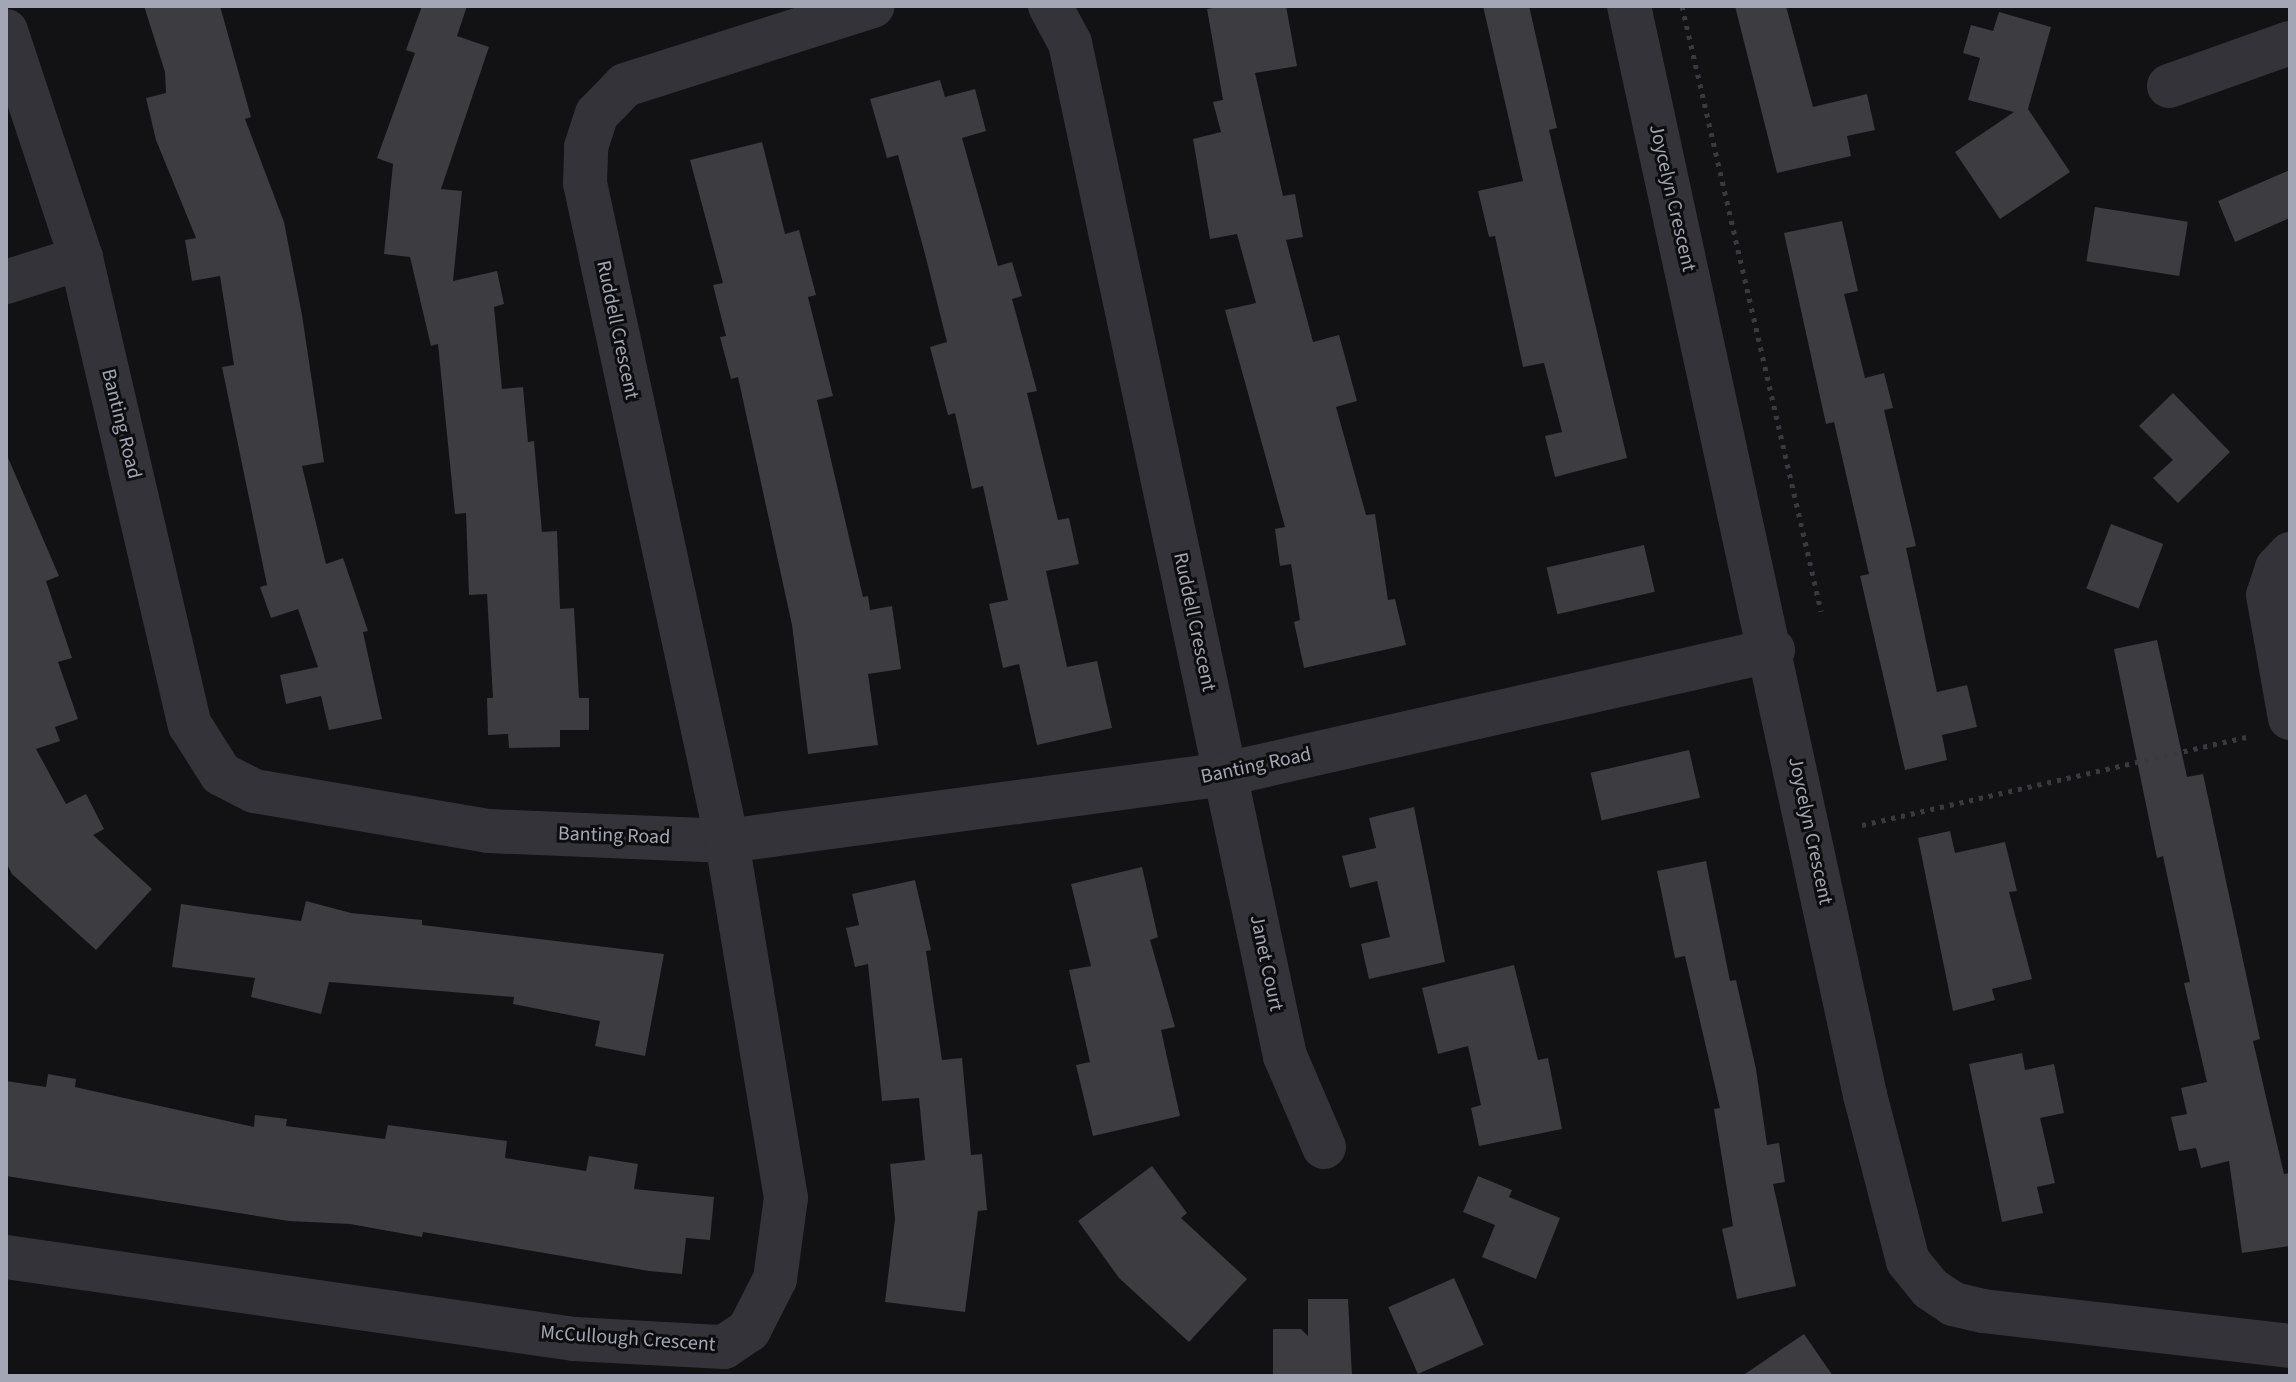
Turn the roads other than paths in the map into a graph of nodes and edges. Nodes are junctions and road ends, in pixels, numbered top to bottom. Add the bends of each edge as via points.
1 (873, 6) edge
2 (1050, 6) edge
3 (1629, 6) edge
4 (6, 31) edge
5 (2290, 43) edge
6 (2169, 86) dead end
7 (81, 258) junction
8 (6, 282) edge
9 (2290, 554) edge
10 (1773, 650) junction
11 (2290, 718) edge
12 (1226, 774) junction
13 (727, 841) junction
14 (1324, 1147) dead end
15 (6, 1257) edge
16 (2290, 1346) edge

1 - 13 street, Ruddell Crescent via 625,85 597,114 586,147 585,183
2 - 12 street, Ruddell Crescent via 1070,43
3 - 10 street, Joycelyn Crescent
4 - 7 street, Banting Road
5 - 6 street
7 - 8 street
7 - 13 street, Banting Road via 190,725 221,774 254,791 488,831
9 - 11 street via 2277,568 2268,595
10 - 12 street, Banting Road
10 - 16 street, Joycelyn Crescent via 1865,1095 1908,1261 1931,1289 1953,1304 1983,1311
12 - 13 street, Banting Road
12 - 14 street, Janet Court via 1285,1056
13 - 15 street, McCullough Crescent via 786,1198 775,1279 749,1330 724,1347 574,1339

